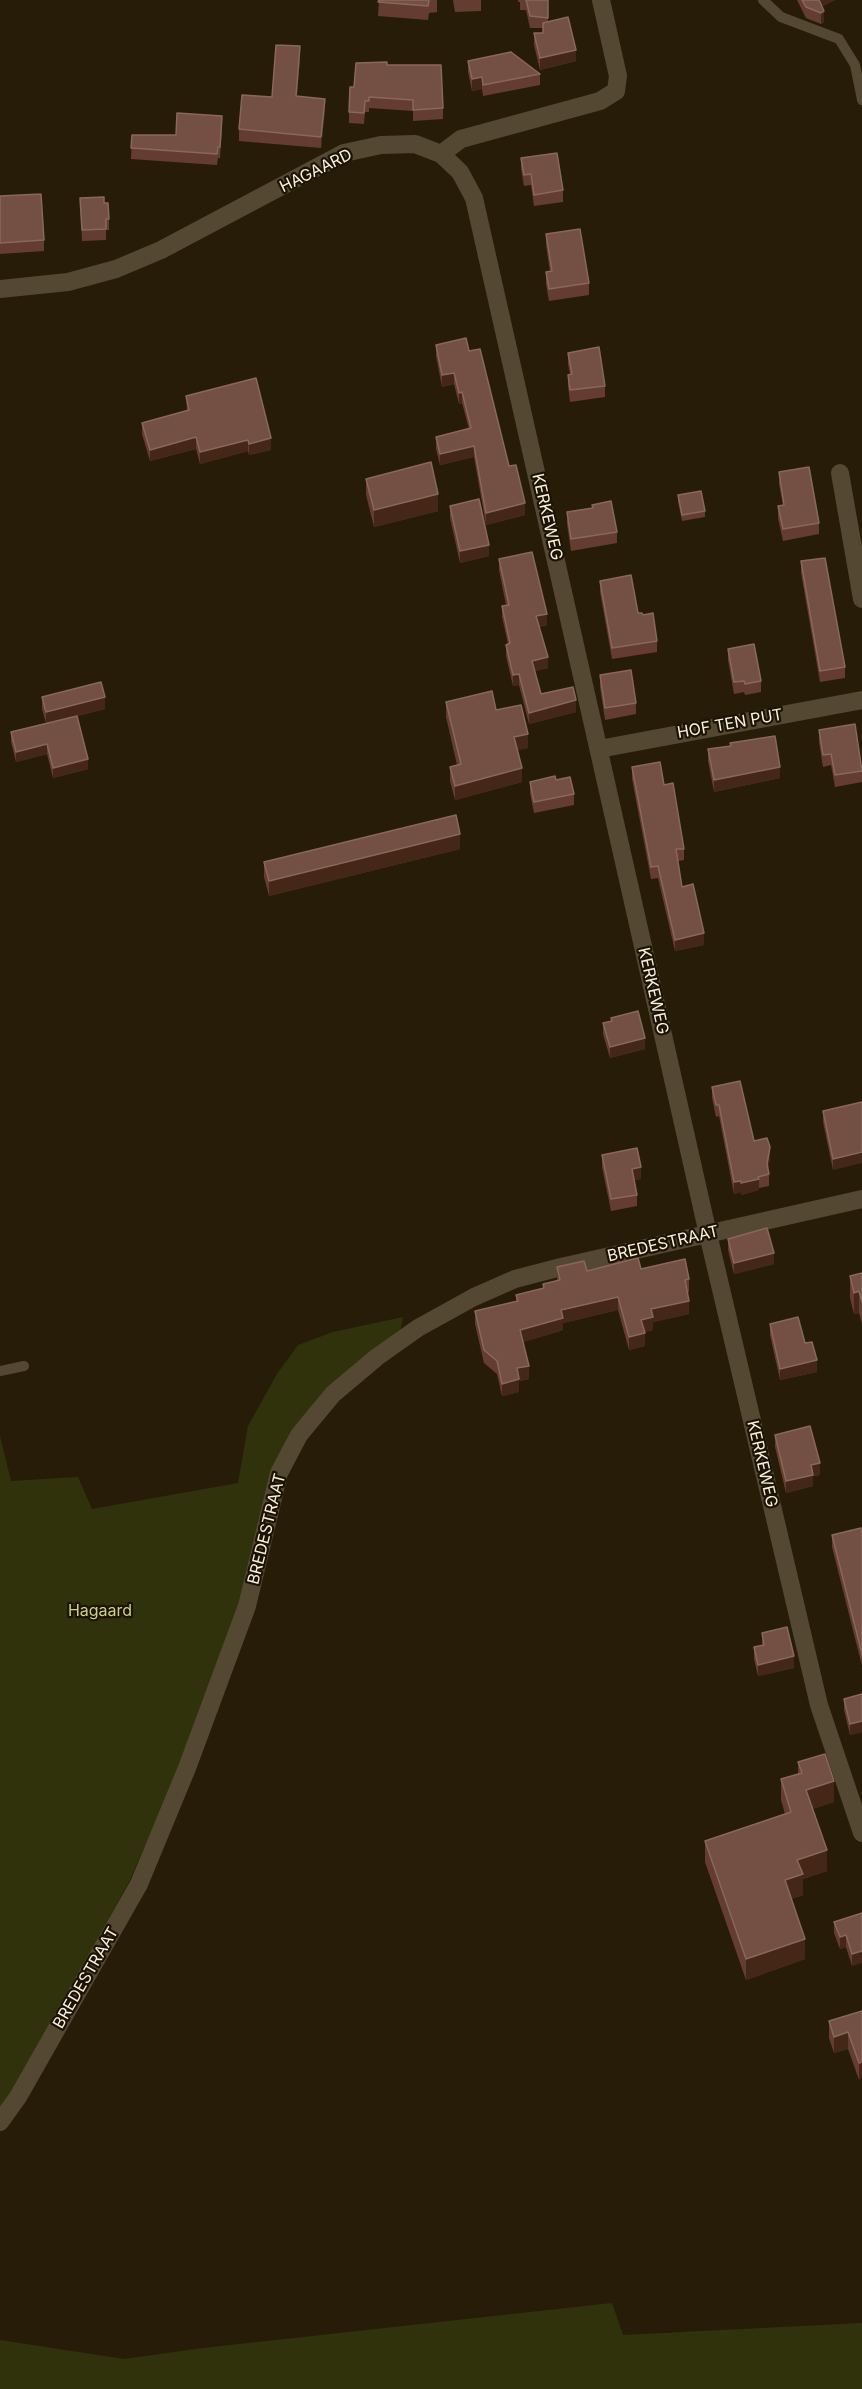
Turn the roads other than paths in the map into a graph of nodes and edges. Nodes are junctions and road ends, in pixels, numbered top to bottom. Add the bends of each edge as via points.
1 (601, 0) edge
2 (764, 0) edge
3 (862, 100) edge
4 (441, 154) junction
5 (0, 289) edge
6 (840, 473) dead end
7 (862, 599) edge
8 (862, 700) edge
9 (599, 748) junction
10 (862, 1199) edge
11 (708, 1234) junction
12 (24, 1366) dead end
13 (0, 1371) edge
14 (862, 1833) edge
15 (0, 2122) edge

1 - 4 street via 618,76 616,91 600,101 461,139
2 - 3 lane via 781,17 839,39 855,65
4 - 5 street, HAGAARD via 415,144 381,145 344,153 161,250 117,268 68,282
4 - 9 street, KERKEWEG via 460,172 474,198
6 - 7 street
8 - 9 street, HOF TEN PUT
9 - 11 street, KERKEWEG
10 - 11 street, BREDESTRAAT
11 - 14 street, KERKEWEG via 819,1706
11 - 15 street, BREDESTRAAT via 515,1279 474,1297 418,1328 377,1357 333,1394 299,1435 279,1473 247,1606 139,1884
12 - 13 lane

